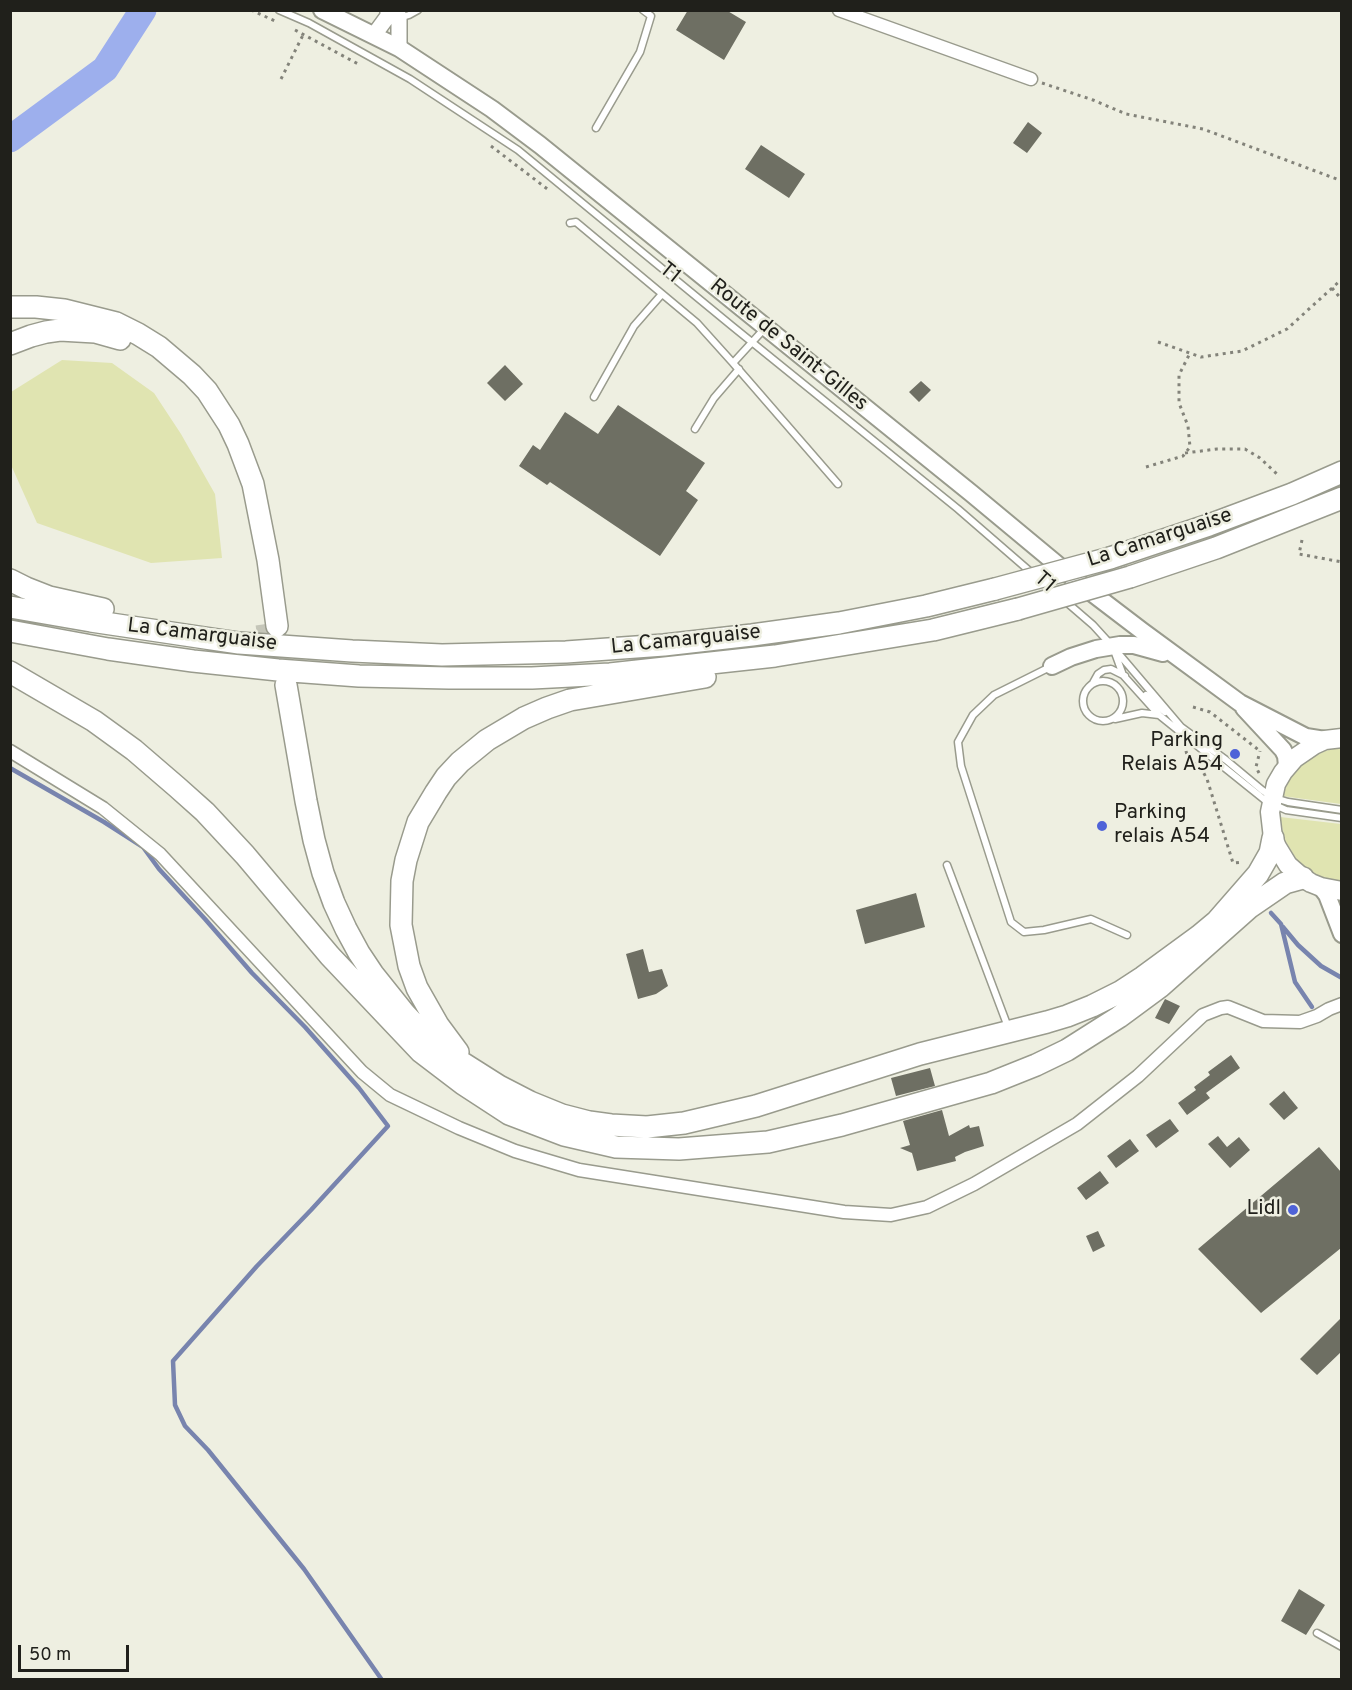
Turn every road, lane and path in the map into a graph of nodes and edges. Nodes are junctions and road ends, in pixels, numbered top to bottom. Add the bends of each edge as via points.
1 (251, 10) edge
2 (279, 10) edge
3 (322, 10) edge
4 (418, 10) edge
5 (643, 10) edge
6 (839, 10) edge
7 (393, 14) edge
8 (284, 25) dead end
9 (295, 30) dead end
10 (304, 34) junction
11 (374, 35) junction
12 (399, 48) junction
13 (365, 68) dead end
14 (280, 79) dead end
15 (1030, 79) joint
16 (596, 128) dead end
17 (490, 145) dead end
18 (1341, 181) edge
19 (550, 192) dead end
20 (570, 223) dead end
21 (1341, 279) edge
22 (1332, 288) junction
23 (662, 294) junction
24 (1341, 300) edge
25 (10, 307) edge
26 (766, 327) junction
27 (752, 342) junction
28 (1158, 342) dead end
29 (10, 344) edge
30 (1190, 354) junction
31 (733, 363) junction
32 (739, 369) junction
33 (594, 397) dead end
34 (695, 429) dead end
35 (1185, 453) junction
36 (1146, 467) dead end
37 (1341, 472) edge
38 (1278, 475) dead end
39 (838, 484) dead end
40 (1341, 498) edge
41 (1302, 540) dead end
42 (1341, 562) edge
43 (10, 580) edge
44 (1048, 586) dead end
45 (1057, 594) dead end
46 (10, 607) edge
47 (933, 630) junction
48 (10, 631) edge
49 (239, 643) junction
50 (1113, 646) junction
51 (1174, 655) junction
52 (1052, 666) joint
53 (10, 672) edge
54 (1124, 675) junction
55 (1093, 683) junction
56 (1240, 703) junction
57 (1193, 707) dead end
58 (1159, 715) junction
59 (1112, 720) junction
60 (1181, 727) junction
61 (1333, 739) edge
62 (1265, 744) dead end
63 (10, 750) edge
64 (1186, 751) dead end
65 (1260, 751) junction
66 (1287, 766) junction
67 (1261, 781) dead end
68 (1271, 800) junction
69 (1341, 810) edge
70 (1341, 818) edge
71 (1273, 838) junction
72 (1248, 855) dead end
73 (1243, 862) junction
74 (947, 866) dead end
75 (1248, 866) dead end
76 (1312, 883) junction
77 (1341, 891) edge
78 (1341, 934) edge
79 (1126, 935) dead end
80 (1341, 1004) edge
81 (385, 1013) junction
82 (1010, 1031) junction
83 (471, 1068) junction
84 (1317, 1633) dead end
85 (1341, 1647) edge

1 - 8 path
2 - 27 lane, T1 / T1 via 410,79 518,150
3 - 11 main road, Route de Saint-Gilles
4 - 7 lane
5 - 16 lane via 651,16 640,52
6 - 15 street
7 - 11 street
7 - 12 street
9 - 10 path
10 - 13 path
10 - 14 path
11 - 12 main road, Route de Saint-Gilles
12 - 26 main road, Route de Saint-Gilles via 540,145
15 - 18 path via 1126,114 1203,129
17 - 19 path
20 - 23 lane via 576,222
21 - 22 path
22 - 24 path
22 - 30 path via 1287,329 1242,351 1201,357
23 - 31 lane via 697,323
23 - 33 lane via 634,326
25 - 29 highway via 64,310 116,323 159,347 207,391 229,425 253,484 268,560 272,625 240,481 199,400 169,369 114,336 80,330 46,332
26 - 27 lane
26 - 51 main road, Route de Saint-Gilles via 1083,586
27 - 31 lane
27 - 44 lane, T1 / T1
28 - 30 path
30 - 35 path via 1179,375 1179,403 1188,426 1190,447
31 - 32 lane
32 - 34 lane via 714,398
32 - 39 lane
35 - 36 path
35 - 38 path via 1245,449
37 - 49 highway, La Camarguaise, bridge via 1209,525 1110,558 926,606 839,622 664,645 566,652 442,655
40 - 47 highway, La Camarguaise, bridge via 1130,577
41 - 42 path via 1299,554
43 - 49 highway via 49,597 78,604 213,628
45 - 50 lane, T1 / T1
46 - 49 highway, La Camarguaise
47 - 48 highway, La Camarguaise via 775,656 610,674 532,678 359,676 193,661
47 - 83 highway via 807,661 570,700 504,729 460,762 418,822 404,871 400,904 405,949 417,988 438,1025
50 - 51 main road via 1134,645
50 - 52 main road
50 - 54 lane, T1 / T1
50 - 60 lane, T1 / T1
51 - 56 main road, Route de Saint-Gilles
52 - 79 lane via 994,695 973,715 958,742 961,766 1011,922 1024,932 1090,919
53 - 81 highway via 94,721 177,786 245,855 330,956
54 - 55 lane via 1104,670
54 - 58 lane, T1 / T1
54 - 60 lane
55 - 59 lane via 1084,693 1084,707 1098,721
55 - 59 lane via 1106,681 1122,692 1124,705
56 - 61 main road, Route de Saint-Gilles via 1306,737
56 - 66 main road, Route de Saint-Gilles via 1283,750
57 - 65 path via 1210,712
58 - 59 lane via 1142,713
58 - 68 lane, T1 / T1
60 - 68 lane, T1 / T1
61 - 66 main road via 1304,751
62 - 65 path
63 - 80 street via 103,808 160,854 362,1072 390,1095 515,1151 579,1170 844,1212 891,1215 927,1207 1077,1124 1203,1015 1228,1007 1263,1022 1300,1022
64 - 73 path via 1188,759 1201,768 1207,779 1233,862
65 - 67 path via 1256,767
66 - 68 main road
68 - 69 lane, T1 / T1
68 - 70 lane, T1 / T1 via 1286,810
68 - 71 main road
71 - 76 main road via 1288,865
71 - 82 highway via 1270,853 1244,890 1217,921 1170,958 1092,1006
72 - 73 path
73 - 75 path
74 - 82 lane
76 - 77 main road
76 - 78 main road via 1327,895
76 - 81 highway via 1286,883 1258,901 1161,986 1119,1017 1036,1065 991,1083 768,1142 679,1149 616,1147 564,1135 509,1114 463,1084 421,1052
81 - 83 highway via 333,929 310,872 294,800 281,685 314,840 346,929 373,974 405,1014 425,1035
82 - 83 highway via 920,1054 756,1106 684,1123 647,1127 611,1125 562,1115 530,1102
84 - 85 lane

